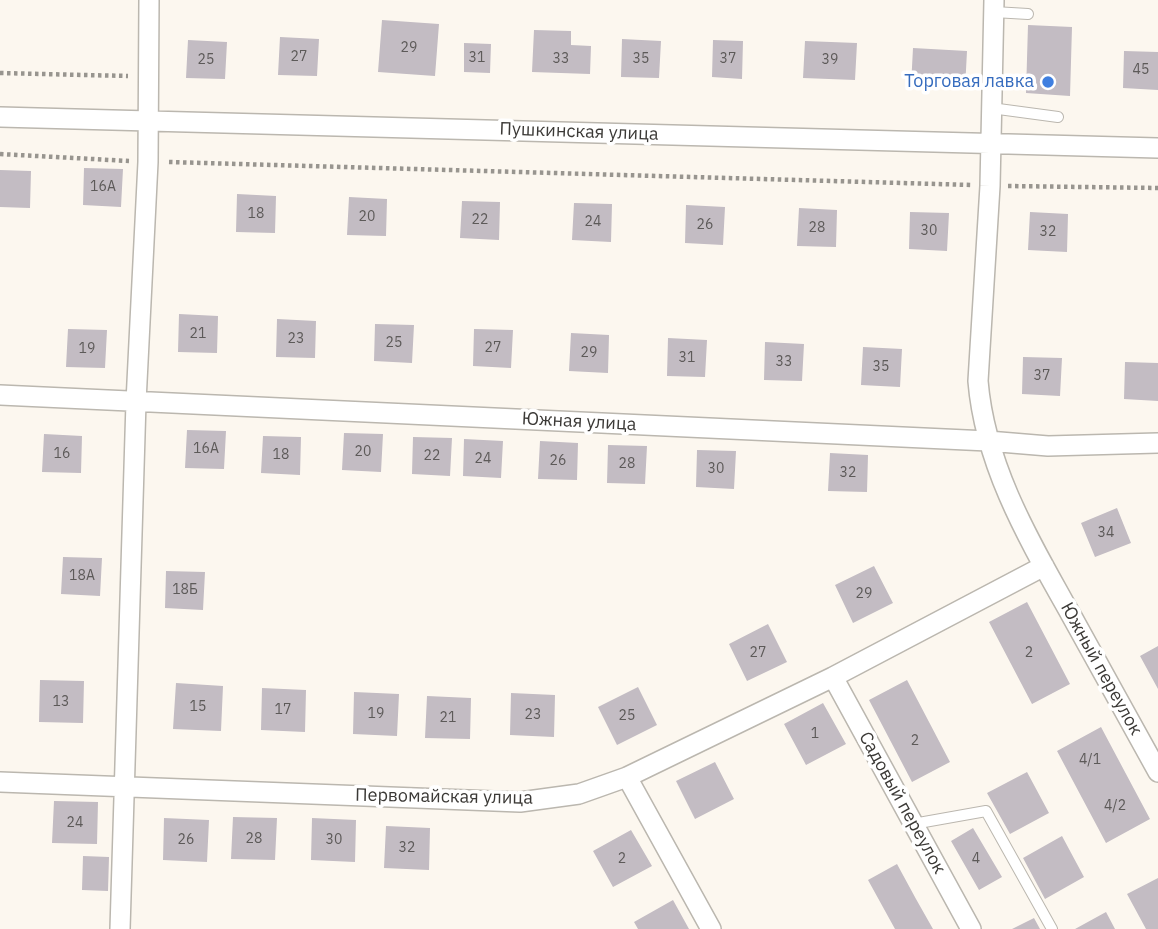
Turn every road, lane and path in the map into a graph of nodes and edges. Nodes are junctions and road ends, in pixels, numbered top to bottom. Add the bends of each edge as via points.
1 (149, 0) edge
2 (994, 6) edge
3 (1028, 14) dead end
4 (0, 73) edge
5 (150, 77) junction
6 (991, 108) junction
7 (0, 117) edge
8 (1058, 117) dead end
9 (149, 120) junction
10 (992, 143) junction
11 (1158, 148) edge
12 (0, 154) edge
13 (148, 162) junction
14 (990, 186) junction
15 (1158, 188) edge
16 (0, 395) edge
17 (136, 402) junction
18 (988, 441) junction
19 (1158, 443) edge
20 (1044, 566) junction
21 (833, 677) junction
22 (1158, 772) edge
23 (627, 777) junction
24 (0, 782) edge
25 (125, 786) junction
26 (913, 824) junction
27 (120, 929) edge
28 (711, 929) edge
29 (971, 929) edge
30 (1052, 929) edge

1 - 5 street
2 - 3 lane
2 - 6 street, Южный переулок
4 - 5 path
5 - 9 street
6 - 8 lane
6 - 10 street, Южный переулок
7 - 9 street, Пушкинская улица
9 - 10 street, Пушкинская улица
9 - 13 street
10 - 11 street, Пушкинская улица
10 - 14 street, Южный переулок
12 - 13 path
13 - 14 path
13 - 17 street
14 - 15 path
14 - 18 street, Южный переулок via 978,381
16 - 17 street, Южная улица
17 - 18 street, Южная улица
17 - 25 street
18 - 19 street, Южная улица via 1048,446
18 - 20 street, Южный переулок via 997,472
20 - 21 street, Первомайская улица
20 - 22 street, Южный переулок
21 - 23 street, Первомайская улица
21 - 26 street, Садовый переулок
23 - 25 street, Первомайская улица via 579,794 520,802
23 - 28 street
24 - 25 street, Первомайская улица
25 - 27 street
26 - 29 street, Садовый переулок
26 - 30 lane via 986,811

